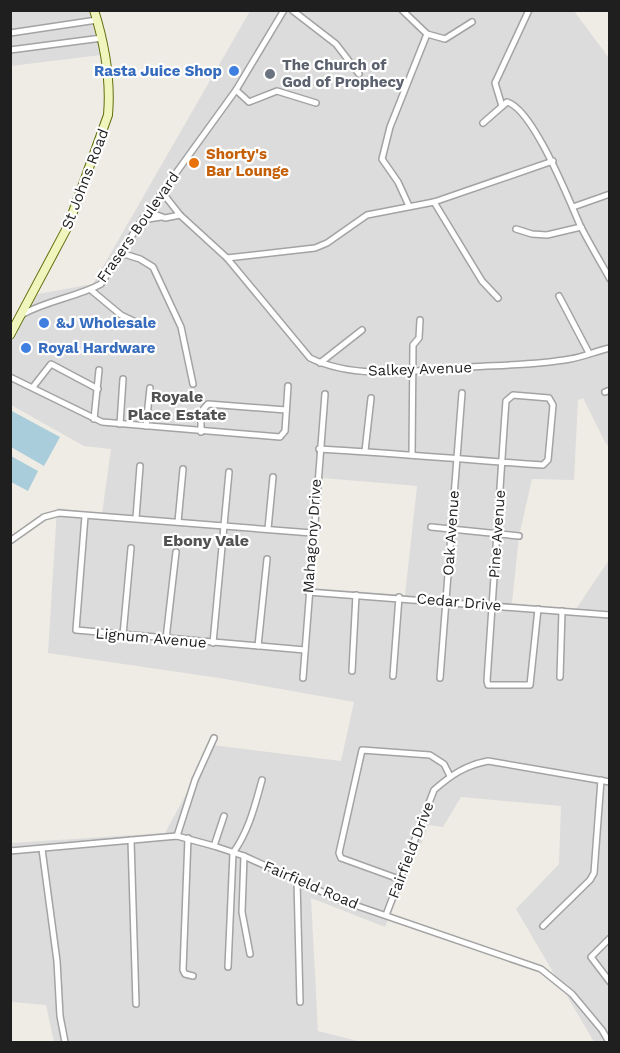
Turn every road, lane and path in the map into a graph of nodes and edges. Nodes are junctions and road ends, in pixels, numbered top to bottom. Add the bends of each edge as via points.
1 (94, 10) edge
2 (285, 10) edge
3 (292, 10) edge
4 (402, 10) edge
5 (529, 10) edge
6 (97, 20) junction
7 (472, 21) dead end
8 (10, 33) edge
9 (427, 34) junction
10 (102, 38) junction
11 (10, 50) edge
12 (359, 74) dead end
13 (236, 90) junction
14 (316, 103) dead end
15 (502, 106) junction
16 (483, 123) dead end
17 (553, 161) junction
18 (162, 192) junction
19 (609, 194) edge
20 (434, 202) junction
21 (409, 206) junction
22 (573, 207) junction
23 (149, 212) junction
24 (180, 215) junction
25 (161, 217) junction
26 (142, 220) junction
27 (581, 227) junction
28 (516, 229) dead end
29 (121, 253) junction
30 (227, 258) junction
31 (609, 259) edge
32 (601, 264) junction
33 (609, 279) edge
34 (91, 290) junction
35 (559, 296) dead end
36 (498, 298) dead end
37 (21, 315) junction
38 (420, 320) dead end
39 (140, 324) dead end
40 (362, 330) dead end
41 (10, 336) edge
42 (609, 348) edge
43 (588, 353) junction
44 (320, 363) junction
45 (99, 370) dead end
46 (415, 370) junction
47 (10, 377) edge
48 (123, 379) dead end
49 (193, 384) dead end
50 (288, 386) dead end
51 (33, 387) junction
52 (150, 388) dead end
53 (98, 389) junction
54 (462, 393) dead end
55 (325, 394) dead end
56 (371, 398) dead end
57 (286, 410) junction
58 (94, 419) junction
59 (120, 424) junction
60 (146, 426) junction
61 (201, 432) junction
62 (319, 449) junction
63 (365, 452) junction
64 (412, 455) junction
65 (457, 461) junction
66 (501, 462) junction
67 (140, 466) dead end
68 (183, 469) dead end
69 (229, 472) dead end
70 (273, 477) dead end
71 (85, 516) junction
72 (135, 518) junction
73 (178, 522) junction
74 (224, 526) junction
75 (431, 527) dead end
76 (450, 528) junction
77 (268, 529) junction
78 (312, 533) junction
79 (498, 534) junction
80 (519, 536) dead end
81 (10, 541) edge
82 (131, 548) dead end
83 (176, 552) dead end
84 (267, 559) dead end
85 (308, 592) junction
86 (356, 595) junction
87 (399, 597) junction
88 (447, 601) junction
89 (492, 605) junction
90 (538, 609) junction
91 (562, 611) junction
92 (609, 615) edge
93 (123, 635) junction
94 (166, 639) junction
95 (213, 643) junction
96 (258, 646) junction
97 (305, 650) junction
98 (352, 670) dead end
99 (393, 676) dead end
100 (560, 677) dead end
101 (303, 678) dead end
102 (440, 678) dead end
103 (214, 738) dead end
104 (450, 776) junction
105 (262, 780) dead end
106 (601, 780) junction
107 (609, 782) edge
108 (224, 816) dead end
109 (177, 836) junction
110 (188, 838) junction
111 (131, 840) junction
112 (214, 846) junction
113 (42, 849) junction
114 (10, 851) edge
115 (233, 853) junction
116 (244, 856) junction
117 (399, 879) junction
118 (297, 881) junction
119 (386, 915) junction
120 (543, 926) dead end
121 (609, 938) edge
122 (250, 954) dead end
123 (228, 966) dead end
124 (193, 976) dead end
125 (609, 982) edge
126 (300, 1002) dead end
127 (136, 1004) dead end
128 (65, 1042) edge
129 (609, 1042) edge

1 - 6 main road, St Johns Road
2 - 13 street, Frasers Boulevard
3 - 12 street via 336,44
4 - 9 street
5 - 15 street via 495,83
6 - 8 street
6 - 10 main road, St Johns Road
7 - 9 street via 450,38
9 - 21 street via 390,127 382,159
10 - 11 street
10 - 37 main road, St Johns Road via 110,100 105,126 68,226
13 - 14 street via 249,102 277,91
13 - 18 street, Frasers Boulevard
15 - 16 street
15 - 17 street via 507,102 514,105
17 - 20 street
17 - 22 street
18 - 23 street, Frasers Boulevard
18 - 24 street, Salkey Avenue
19 - 22 street
20 - 21 street
20 - 36 street via 482,281
21 - 30 street via 367,215 315,248
22 - 27 street
23 - 25 street
23 - 26 street, Frasers Boulevard
24 - 25 street
24 - 30 street, Salkey Avenue
25 - 26 street
26 - 29 street, Frasers Boulevard
27 - 28 street via 547,235
27 - 32 street
29 - 34 street, Frasers Boulevard via 101,284
29 - 49 street via 153,267 180,327
30 - 44 street, Salkey Avenue via 310,358
31 - 32 street
32 - 33 street
34 - 37 street, Frasers Boulevard via 50,300
34 - 39 street via 121,315
35 - 43 street
37 - 41 main road, St Johns Road
38 - 46 street via 420,338 413,345
40 - 44 street
42 - 43 street, Salkey Avenue
43 - 46 street, Salkey Avenue via 552,361
44 - 46 street, Salkey Avenue via 375,372
45 - 53 street
46 - 64 street
47 - 51 street
48 - 59 street
50 - 57 street
51 - 53 street via 51,364
51 - 58 street
52 - 60 street
53 - 58 street
54 - 65 street, Oak Avenue
55 - 62 street, Mahagony Drive
56 - 63 street
57 - 61 street via 285,431 280,437
57 - 61 street via 208,404 201,412
58 - 59 street
59 - 60 street
60 - 61 street
62 - 63 street
62 - 78 street, Mahagony Drive
63 - 64 street
64 - 65 street
65 - 66 street
65 - 76 street, Oak Avenue
66 - 66 street, Pine Avenue via 506,400 513,395 549,398 552,401 546,464
66 - 79 street, Pine Avenue
67 - 72 street
68 - 73 street
69 - 74 street
70 - 77 street
71 - 72 street
71 - 81 street via 59,513 44,517
71 - 93 street, Lignum Avenue via 76,630
72 - 73 street
73 - 74 street
74 - 77 street
74 - 95 street
75 - 76 street
76 - 79 street
76 - 88 street, Oak Avenue
77 - 78 street
78 - 85 street, Mahagony Drive
79 - 80 street
79 - 89 street, Pine Avenue
82 - 93 street
83 - 94 street
84 - 96 street
85 - 86 street, Cedar Drive
85 - 97 street, Mahagony Drive
86 - 87 street, Cedar Drive
86 - 98 street
87 - 88 street, Cedar Drive
87 - 99 street
88 - 89 street, Cedar Drive
88 - 102 street, Oak Avenue
89 - 90 street, Cedar Drive
89 - 90 street, Pine Avenue via 487,681 494,687 530,686
90 - 91 street, Cedar Drive
91 - 92 street, Cedar Drive
91 - 100 street
93 - 94 street, Lignum Avenue
94 - 95 street, Lignum Avenue
95 - 96 street, Lignum Avenue
96 - 97 street, Lignum Avenue
97 - 101 street, Mahagony Drive
103 - 109 street
104 - 106 street, Fairfield Drive via 488,761
104 - 117 street, Fairfield Drive via 434,790
104 - 117 street via 444,764 430,755 362,750 339,853 341,858
105 - 115 street via 250,821
106 - 107 street, Fairfield Drive
106 - 120 street via 594,873
108 - 112 street
109 - 110 street, Fairfield Road
109 - 111 street, Fairfield Road
110 - 112 street, Fairfield Road
110 - 124 street via 183,970
111 - 113 street, Fairfield Road
111 - 127 street
112 - 115 street, Fairfield Road
113 - 114 street, Fairfield Road
113 - 128 street
115 - 116 street, Fairfield Road
115 - 123 street
116 - 118 street, Fairfield Road
116 - 122 street via 243,920
117 - 119 street, Fairfield Drive
118 - 119 street, Fairfield Road
118 - 126 street
119 - 129 street, Fairfield Road via 541,969 572,994
121 - 125 street via 591,957

